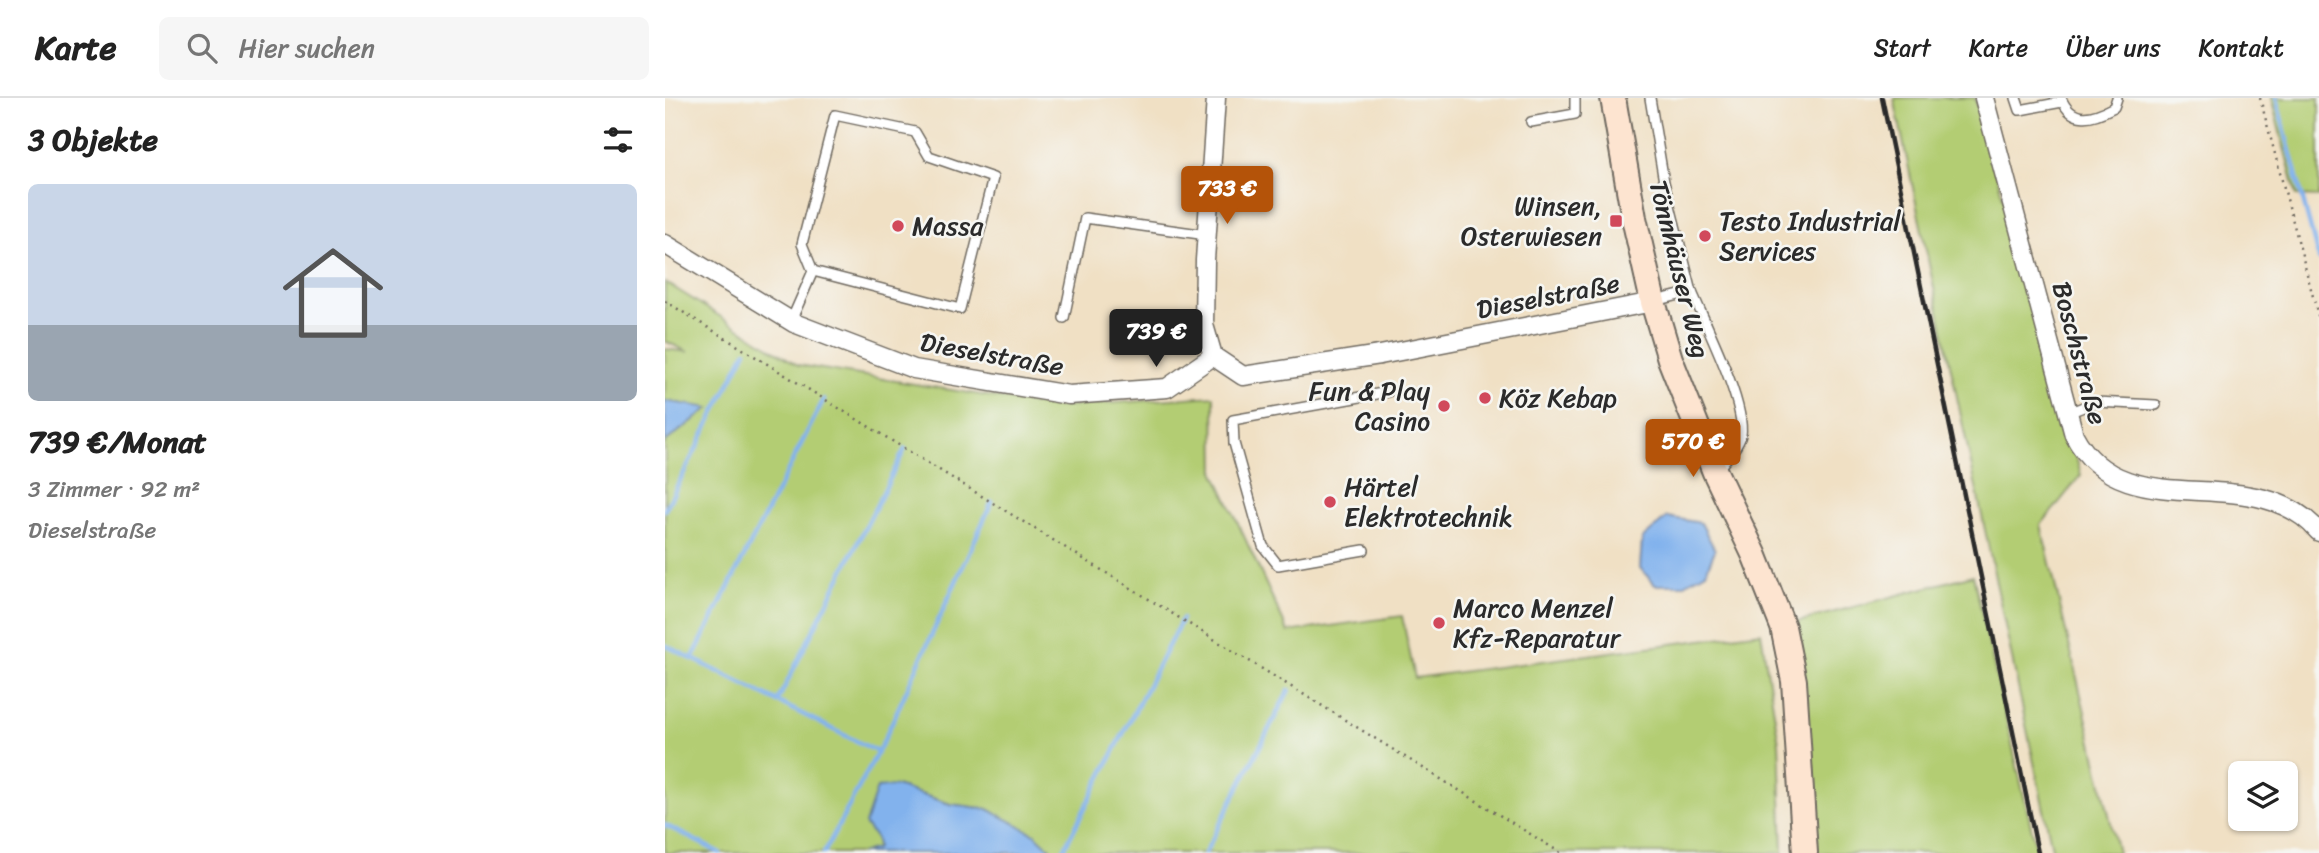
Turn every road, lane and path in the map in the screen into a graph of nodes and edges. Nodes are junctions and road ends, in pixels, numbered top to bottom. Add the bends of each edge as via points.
1 (1216, 98) edge
2 (1576, 98) edge
3 (1613, 98) edge
4 (1650, 98) edge
5 (1985, 98) edge
6 (2016, 98) edge
7 (2117, 98) edge
8 (2260, 98) edge
9 (2061, 100) edge
10 (1531, 122) dead end
11 (1207, 235) junction
12 (665, 244) edge
13 (813, 271) junction
14 (1692, 292) junction
15 (665, 301) edge
16 (1653, 302) junction
17 (1064, 318) dead end
18 (2319, 319) edge
19 (791, 321) junction
20 (1213, 356) junction
21 (1388, 392) dead end
22 (2156, 405) dead end
23 (2068, 413) junction
24 (1715, 472) junction
25 (2319, 532) edge
26 (1364, 550) dead end
27 (1561, 853) edge
28 (1804, 853) edge

1 - 11 street
2 - 10 lane via 1575,114
3 - 16 main road, Tönnhäuser Weg
4 - 14 lane via 1664,182
5 - 23 street, Boschstraße
6 - 9 lane via 2020,110
7 - 9 lane via 2115,107 2080,117 2070,113
8 - 18 path
11 - 17 lane via 1085,218
11 - 20 street via 1204,325
12 - 19 street, Dieselstraße
13 - 13 lane via 802,244 835,115 915,132 929,156 993,178 960,309
13 - 19 lane
14 - 16 lane
14 - 24 lane via 1738,401 1741,435
15 - 27 path
16 - 20 street, Dieselstraße via 1380,355 1243,376
16 - 24 main road, Tönnhäuser Weg via 1669,359
19 - 20 street, Dieselstraße via 913,369 1069,395 1167,387
21 - 26 lane via 1233,420 1234,443 1263,546 1278,565
22 - 23 lane via 2096,402
23 - 25 street, Boschstraße via 2083,452 2119,480 2269,499 2302,514
24 - 28 main road, Tönnhäuser Weg via 1783,626 1794,681

